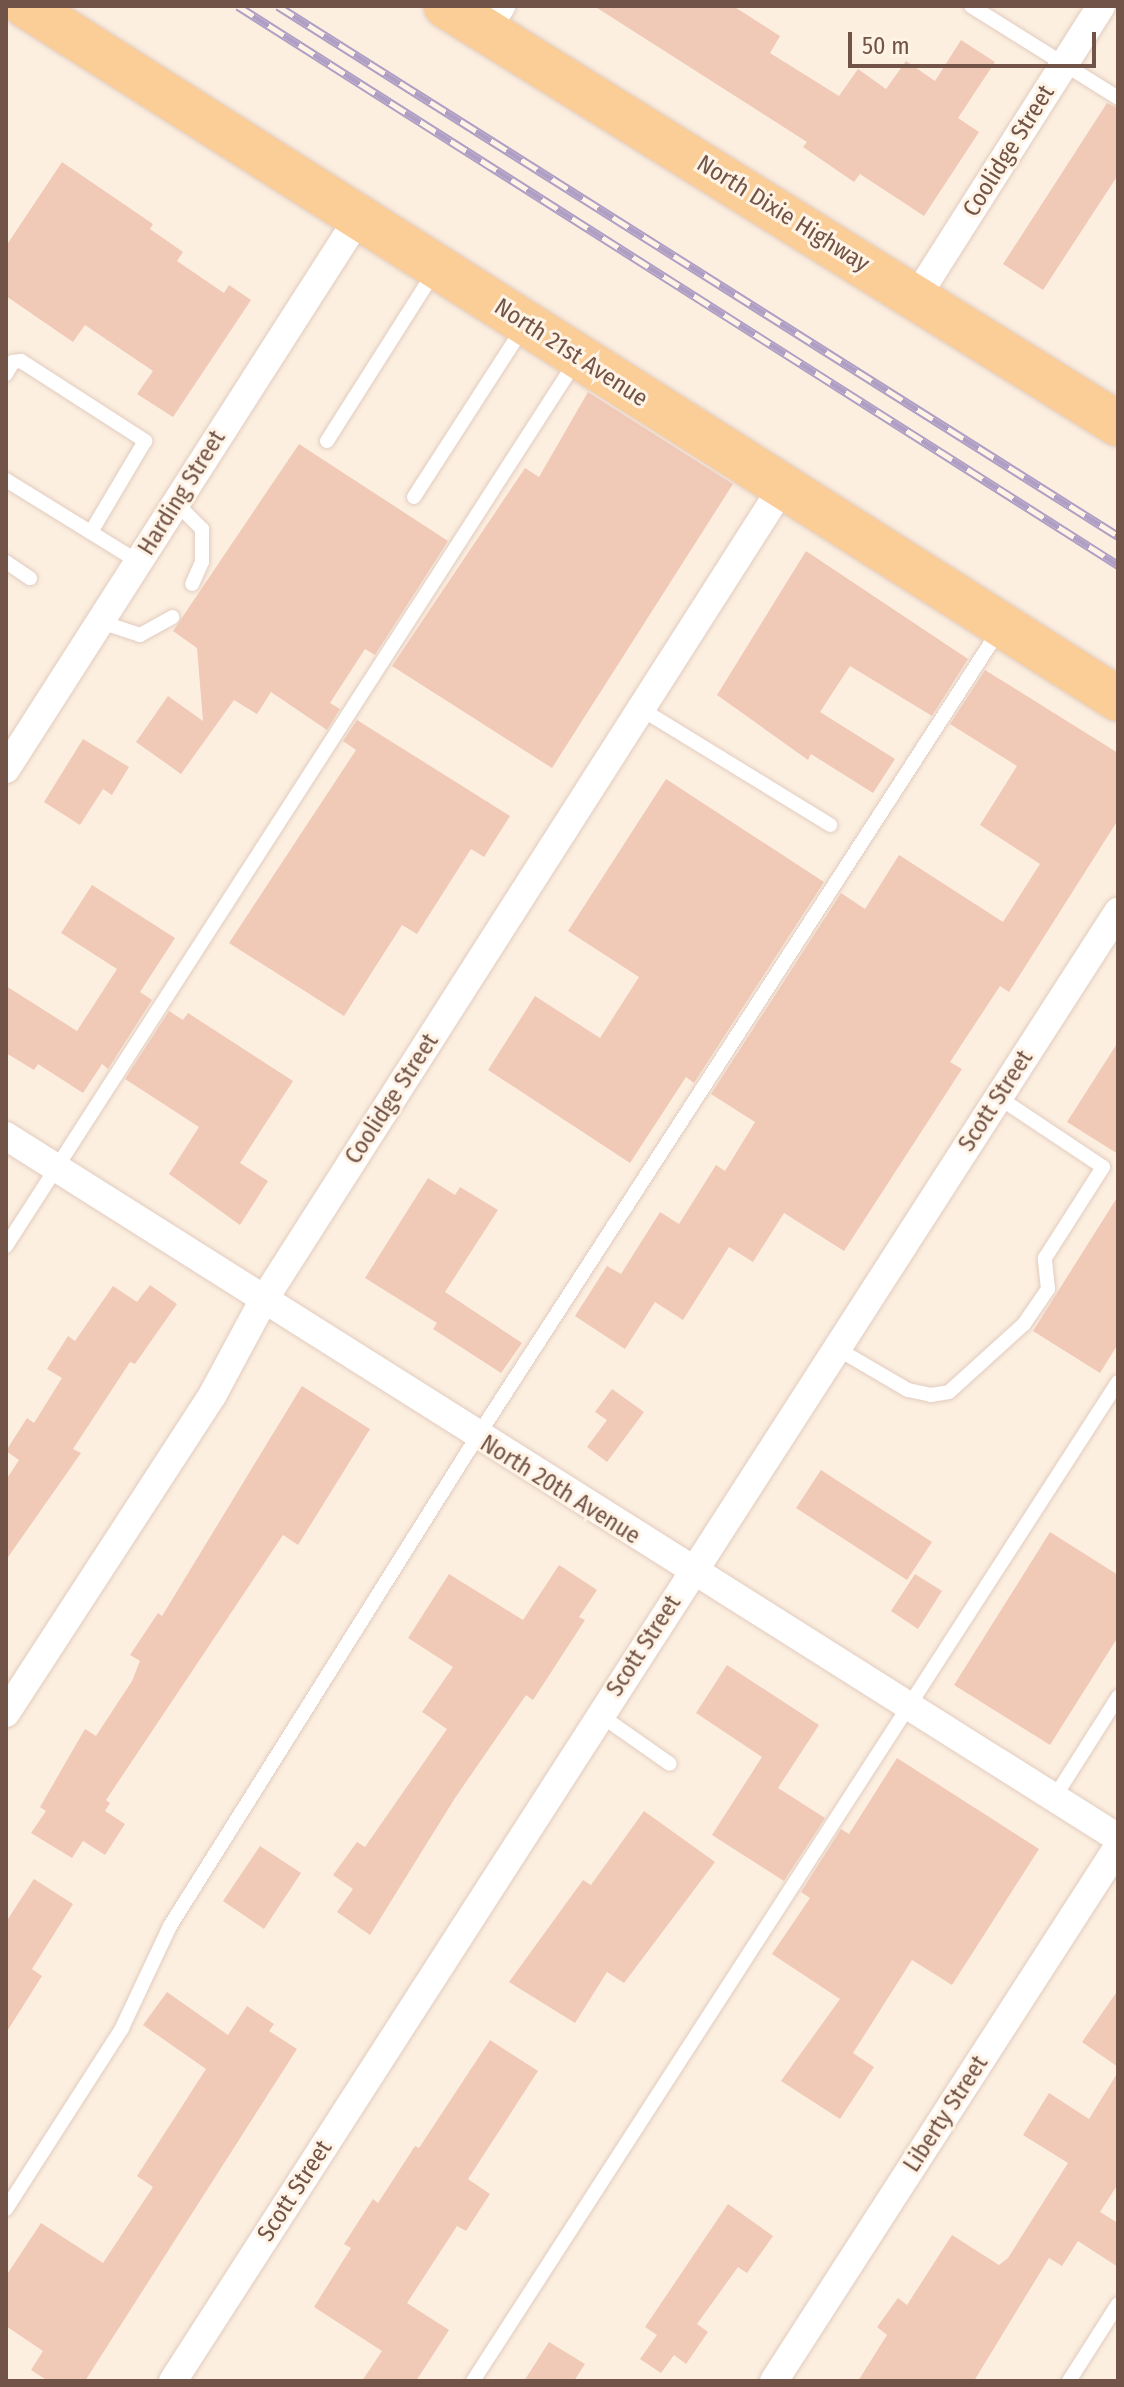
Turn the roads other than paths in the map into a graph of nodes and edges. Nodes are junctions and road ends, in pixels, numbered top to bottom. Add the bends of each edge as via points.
1 (26, 6) edge
2 (446, 6) edge
3 (971, 6) edge
4 (1101, 6) edge
5 (493, 18) edge
6 (1064, 64) junction
7 (1118, 98) edge
8 (359, 217) junction
9 (438, 268) junction
10 (917, 296) junction
11 (526, 324) junction
12 (578, 358) junction
13 (6, 374) edge
14 (1118, 424) edge
15 (327, 441) dead end
16 (6, 480) edge
17 (782, 488) junction
18 (414, 497) dead end
19 (176, 503) junction
20 (91, 532) junction
21 (6, 562) edge
22 (139, 562) junction
23 (30, 578) dead end
24 (192, 584) dead end
25 (172, 617) dead end
26 (101, 622) junction
27 (1002, 626) junction
28 (1118, 699) edge
29 (641, 709) junction
30 (6, 769) edge
31 (830, 825) dead end
32 (1118, 912) edge
33 (998, 1097) junction
34 (6, 1136) edge
35 (57, 1169) junction
36 (6, 1246) edge
37 (263, 1301) junction
38 (836, 1348) junction
39 (1118, 1382) edge
40 (477, 1437) junction
41 (691, 1572) junction
42 (1118, 1697) edge
43 (909, 1708) junction
44 (6, 1713) edge
45 (600, 1715) junction
46 (670, 1764) dead end
47 (1054, 1798) junction
48 (1118, 1838) edge
49 (1118, 1847) edge
50 (6, 2209) edge
51 (1118, 2304) edge
52 (173, 2381) edge
53 (473, 2381) edge
54 (774, 2381) edge
55 (1069, 2381) edge

1 - 8 main road, North 21st Avenue
2 - 5 main road, North Dixie Highway
3 - 6 lane
4 - 6 street, Coolidge Street
5 - 10 main road, North Dixie Highway
6 - 7 lane
6 - 10 street, Coolidge Street
8 - 9 main road, North 21st Avenue
8 - 19 street, Harding Street
9 - 11 main road, North 21st Avenue
9 - 15 lane
10 - 14 main road, North Dixie Highway
11 - 12 main road, North 21st Avenue
11 - 18 lane
12 - 17 main road, North 21st Avenue
12 - 35 lane
13 - 20 lane via 13,362 21,361 145,441
16 - 20 lane
17 - 27 main road, North 21st Avenue
17 - 29 street, Coolidge Street
19 - 22 street, Harding Street
19 - 24 lane via 202,529 202,562
20 - 22 lane
21 - 23 lane
22 - 26 street, Harding Street
25 - 26 lane via 140,635
26 - 30 street, Harding Street
27 - 28 main road, North 21st Avenue
27 - 40 lane
29 - 31 lane
29 - 37 street, Coolidge Street
32 - 33 street, Scott Street
33 - 38 street, Scott Street
33 - 38 lane via 1103,1167 1045,1258 1048,1289 1024,1324 949,1392 908,1390
34 - 35 street, North 20th Avenue
35 - 36 lane
35 - 37 street, North 20th Avenue
37 - 40 street, North 20th Avenue
37 - 44 street, Coolidge Street via 213,1394
38 - 41 street, Scott Street
39 - 43 lane
40 - 41 street, North 20th Avenue
40 - 50 lane via 170,1926 122,2028
41 - 43 street, North 20th Avenue
41 - 45 street, Scott Street
42 - 47 lane
43 - 47 street, North 20th Avenue
43 - 53 lane
45 - 46 lane
45 - 52 street, Scott Street
47 - 48 street, North 20th Avenue
49 - 54 street, Liberty Street
51 - 55 lane

